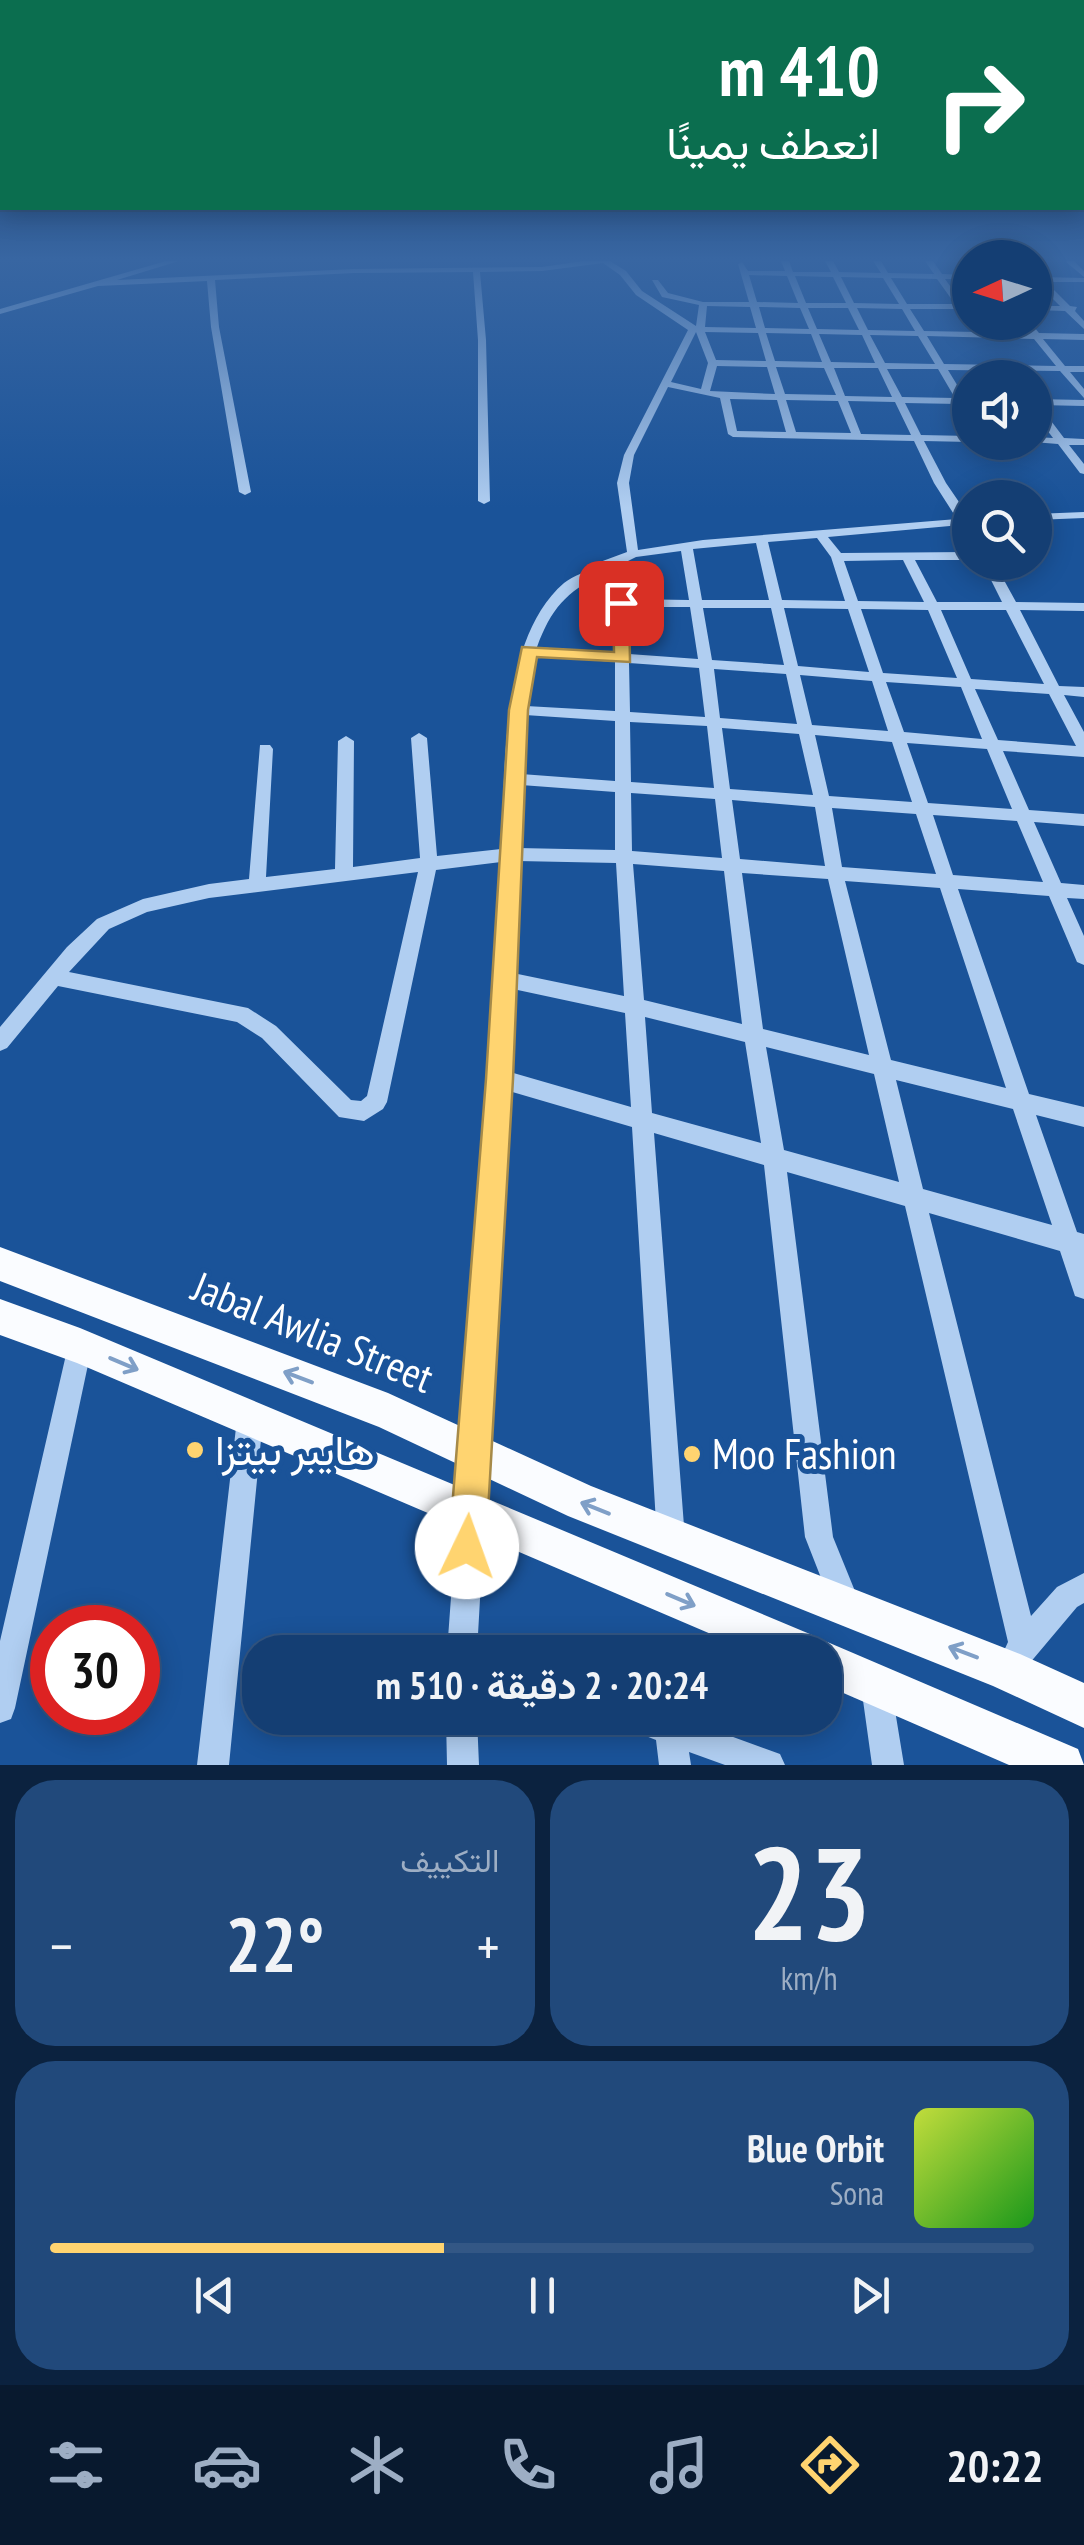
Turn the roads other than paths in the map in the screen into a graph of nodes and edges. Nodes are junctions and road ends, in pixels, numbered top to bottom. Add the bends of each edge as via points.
1 (218, 343) edge
2 (481, 343) edge
3 (689, 343) edge
4 (704, 343) edge
5 (764, 343) edge
6 (819, 343) edge
7 (872, 343) edge
8 (927, 343) edge
9 (987, 343) edge
10 (1042, 343) edge
11 (989, 346) dead end
12 (998, 356) dead end
13 (1001, 360) edge
14 (714, 363) junction
15 (770, 364) junction
16 (828, 364) junction
17 (883, 366) junction
18 (941, 366) junction
19 (952, 366) edge
20 (1052, 368) edge
21 (1062, 368) junction
22 (1084, 368) edge
23 (952, 381) edge
24 (668, 384) junction
25 (706, 393) junction
26 (1084, 395) edge
27 (724, 396) junction
28 (780, 398) junction
29 (842, 399) junction
30 (900, 400) junction
31 (952, 401) edge
32 (1084, 403) edge
33 (1052, 404) edge
34 (1052, 432) edge
35 (792, 436) junction
36 (858, 438) junction
37 (921, 438) junction
38 (952, 439) edge
39 (1052, 441) edge
40 (1058, 441) junction
41 (1084, 442) edge
42 (1084, 470) edge
43 (244, 492) dead end
44 (952, 500) edge
45 (484, 501) dead end
46 (1084, 514) edge
47 (1052, 516) edge
48 (952, 525) edge
49 (820, 534) junction
50 (761, 539) junction
51 (686, 546) junction
52 (633, 554) junction
53 (907, 556) junction
54 (952, 556) edge
55 (837, 557) junction
56 (604, 566) junction
57 (998, 580) edge
58 (621, 603) junction
59 (697, 605) junction
60 (776, 605) junction
61 (856, 606) junction
62 (933, 607) junction
63 (1012, 607) junction
64 (1084, 607) edge
65 (529, 651) junction
66 (624, 658) junction
67 (706, 664) junction
68 (792, 671) junction
69 (878, 677) junction
70 (966, 684) junction
71 (1054, 690) junction
72 (1084, 692) edge
73 (518, 710) junction
74 (623, 716) junction
75 (714, 722) junction
76 (805, 730) junction
77 (418, 738) dead end
78 (899, 738) junction
79 (346, 741) dead end
80 (993, 746) junction
81 (1084, 749) edge
82 (265, 750) dead end
83 (512, 779) junction
84 (625, 788) junction
85 (724, 796) junction
86 (823, 803) junction
87 (922, 810) junction
88 (1023, 817) junction
89 (1084, 820) edge
90 (510, 854) junction
91 (624, 857) junction
92 (429, 862) junction
93 (731, 866) junction
94 (344, 874) junction
95 (835, 874) junction
96 (944, 883) junction
97 (257, 885) junction
98 (1056, 889) junction
99 (1084, 892) edge
100 (1084, 957) edge
101 (54, 977) junction
102 (504, 979) junction
103 (634, 1006) junction
104 (754, 1037) junction
105 (0, 1042) edge
106 (882, 1068) junction
107 (500, 1079) junction
108 (1021, 1102) junction
109 (1084, 1117) edge
110 (644, 1118) junction
111 (774, 1156) junction
112 (914, 1197) junction
113 (1076, 1244) edge
114 (0, 1264) edge
115 (1084, 1287) edge
116 (0, 1317) edge
117 (80, 1346) junction
118 (250, 1420) junction
119 (474, 1454) junction
120 (469, 1512) junction
121 (671, 1539) junction
122 (1084, 1587) edge
123 (846, 1606) junction
124 (463, 1635) edge
125 (762, 1635) edge
126 (1014, 1658) junction
127 (842, 1670) edge
128 (876, 1685) junction
129 (1084, 1706) edge
130 (0, 1708) edge
131 (462, 1735) edge
132 (671, 1735) edge
133 (684, 1735) edge
134 (213, 1765) edge
135 (463, 1765) edge
136 (675, 1765) edge
137 (770, 1765) edge
138 (888, 1765) edge
139 (1062, 1765) edge

1 - 43 street
2 - 45 street
3 - 24 street
4 - 14 street
5 - 15 street
6 - 16 street
7 - 17 street
8 - 18 street
9 - 11 street
10 - 21 street
12 - 13 street
14 - 15 street
14 - 25 street
15 - 16 street
15 - 28 street
16 - 17 street
16 - 29 street
17 - 18 street
17 - 30 street
18 - 19 street
18 - 23 street
20 - 21 street
21 - 22 street
21 - 26 street
24 - 25 street
24 - 52 street via 630,455 623,483
25 - 27 street
27 - 28 street
27 - 35 street via 733,434
28 - 29 street
28 - 35 street
29 - 30 street
29 - 36 street
30 - 31 street
30 - 37 street
32 - 33 street
34 - 40 street
35 - 36 street
36 - 37 street
37 - 38 street
37 - 44 street
39 - 40 street
40 - 41 street
40 - 42 street
46 - 47 street
48 - 49 street
49 - 50 street
49 - 55 street
50 - 51 street
50 - 60 street
51 - 52 street
51 - 59 street
52 - 56 street
53 - 54 street
53 - 55 street
53 - 62 street
55 - 61 street
56 - 58 street
56 - 65 street via 550,605
57 - 63 street
58 - 59 street
58 - 66 street
59 - 60 street
59 - 67 street
60 - 61 street
60 - 68 street
61 - 62 street
61 - 69 street
62 - 63 street
62 - 70 street
63 - 64 street
63 - 71 street
65 - 66 street
65 - 73 street
66 - 67 street
66 - 74 street
67 - 68 street
67 - 75 street
68 - 69 street
68 - 76 street
69 - 70 street
69 - 78 street
70 - 71 street
70 - 80 street
71 - 72 street
71 - 81 street
73 - 74 street
73 - 83 street
74 - 75 street
74 - 84 street
75 - 76 street
75 - 85 street
76 - 78 street
76 - 86 street
77 - 92 street
78 - 80 street
78 - 87 street
79 - 94 street
80 - 81 street
80 - 88 street
82 - 97 street
83 - 84 street
83 - 90 street
84 - 85 street
84 - 91 street
85 - 86 street
85 - 93 street
86 - 87 street
86 - 95 street
87 - 88 street
87 - 96 street
88 - 89 street
88 - 98 street
90 - 91 street
90 - 92 street
90 - 102 street
91 - 93 street
91 - 103 street
92 - 94 street
92 - 101 street via 376,1102 364,1111 346,1110 269,1032 242,1014
93 - 95 street
93 - 104 street
94 - 97 street
95 - 96 street
95 - 106 street
96 - 98 street
96 - 108 street
97 - 101 street via 143,906 103,924
98 - 99 street
98 - 100 street
101 - 105 street
102 - 103 street
102 - 107 street
103 - 104 street
103 - 110 street
104 - 106 street
104 - 111 street
106 - 108 street
106 - 112 street
107 - 110 street
107 - 119 street
108 - 109 street
108 - 113 street
110 - 111 street
110 - 121 street
111 - 112 street
111 - 123 street via 819,1538
112 - 113 street
112 - 126 street
113 - 115 street
119 -> 114 main road, Jabal Awlia Street via 388,1412
116 - 117 main road
117 -> 118 main road
117 - 130 street
118 - 120 main road
118 - 134 street
119 - 120 street
121 -> 119 main road, Jabal Awlia Street
120 - 124 street
120 -> 125 main road
121 - 123 main road, Jabal Awlia Street
122 - 126 street via 1067,1596
126 -> 123 main road, Jabal Awlia Street
126 - 129 main road, Jabal Awlia Street
127 - 128 main road
128 - 138 street
128 - 139 main road
131 - 135 street
132 - 136 street
133 - 137 street

